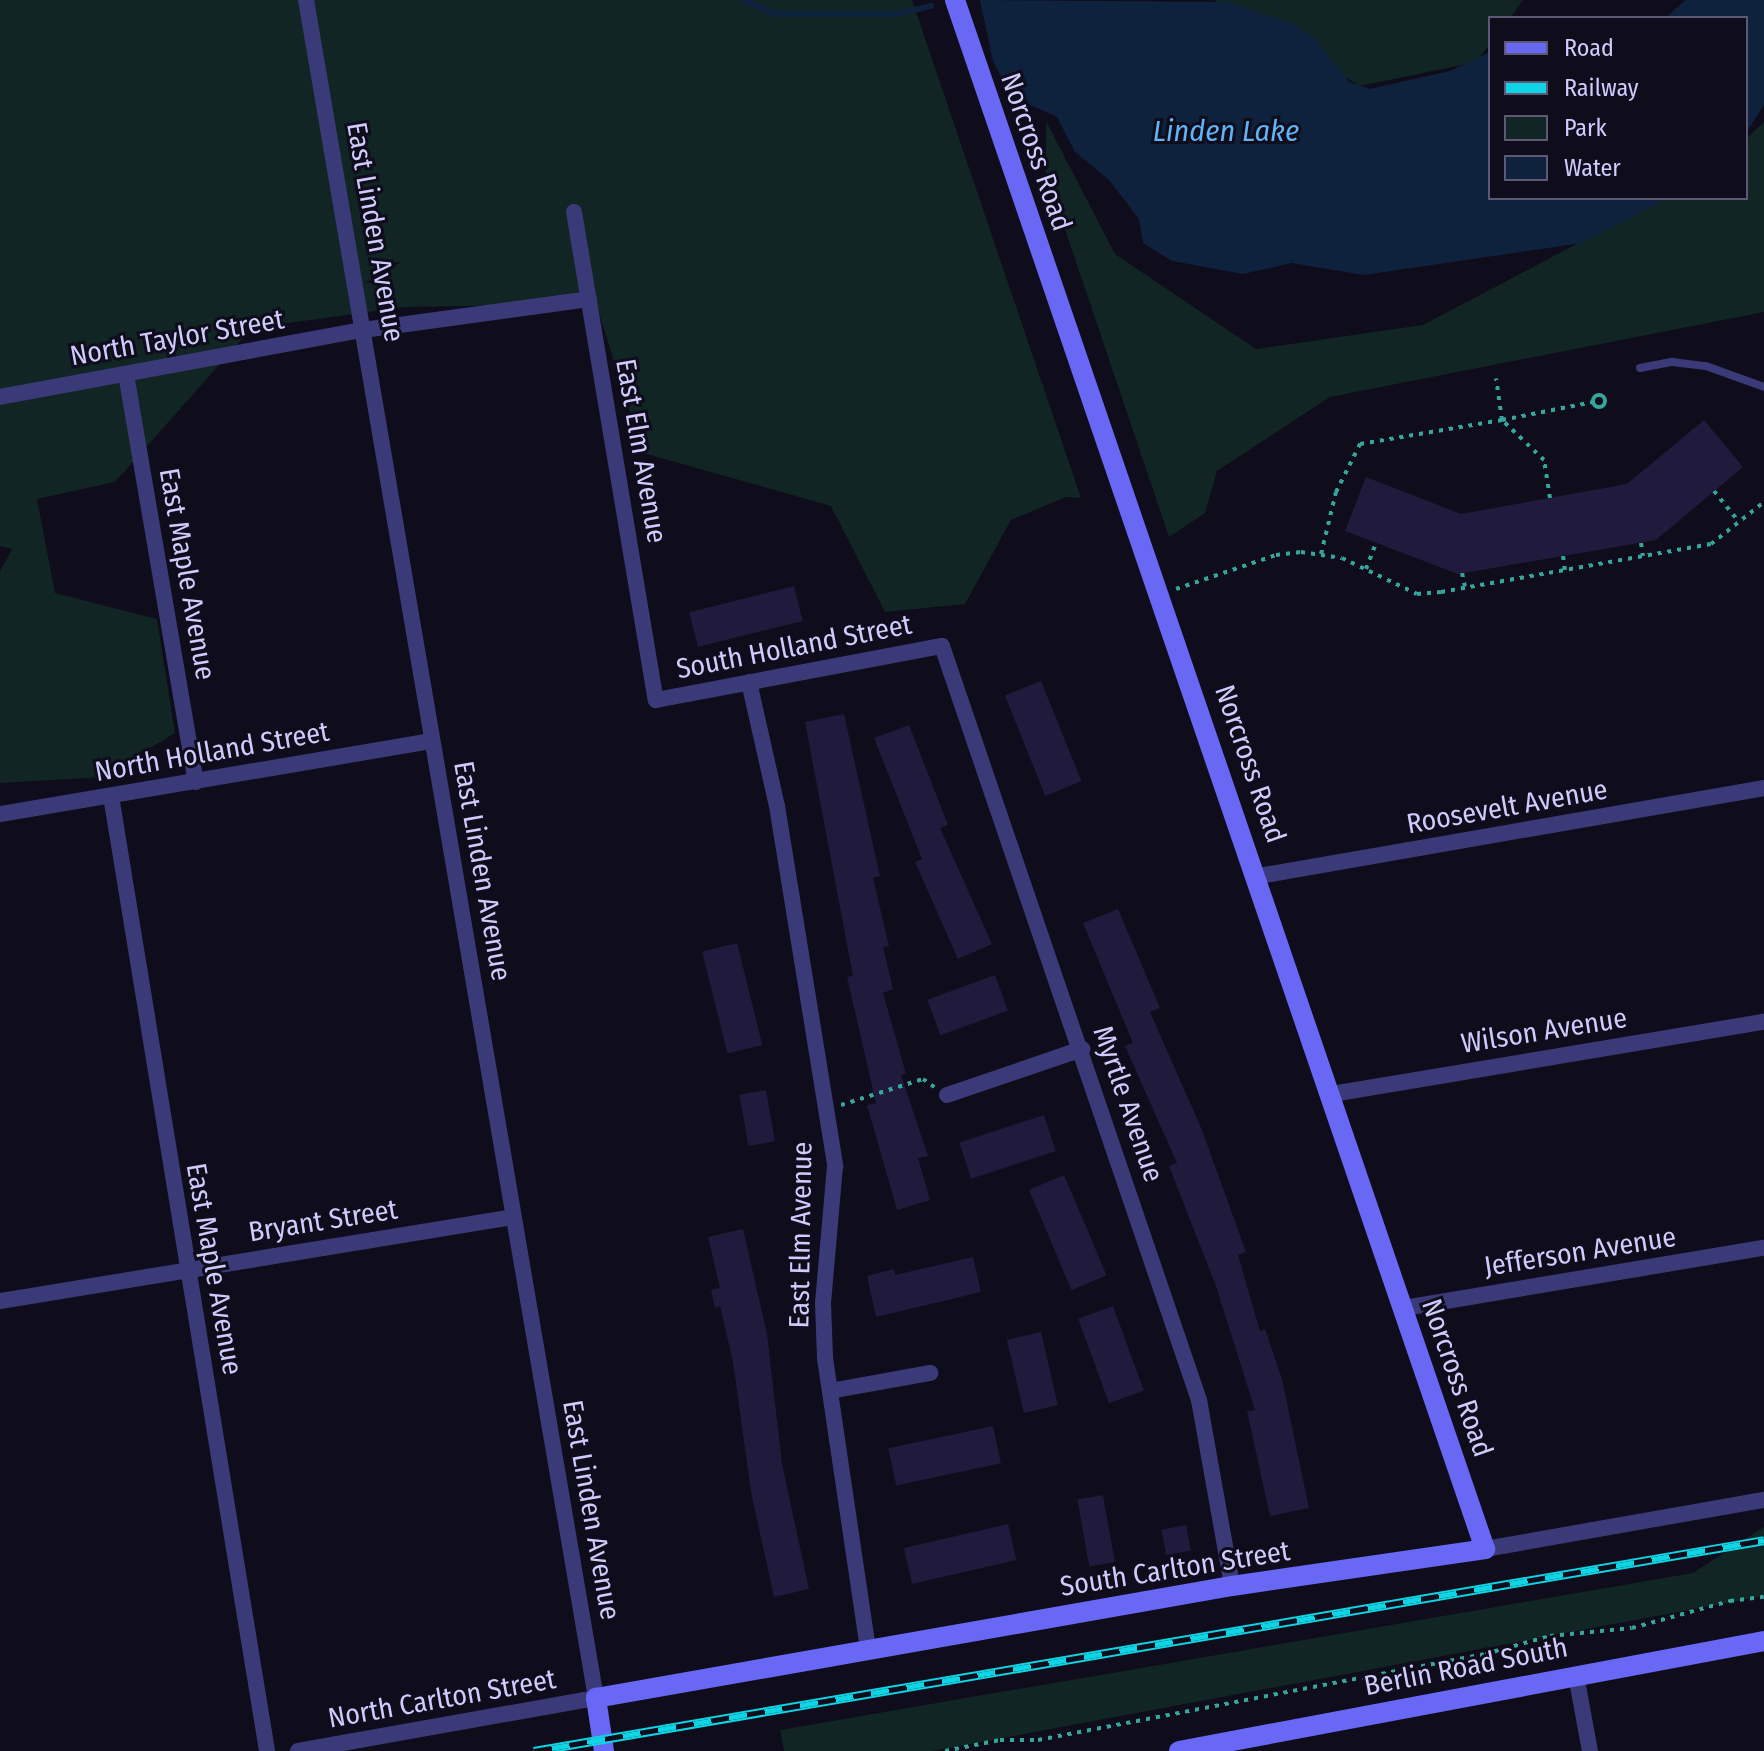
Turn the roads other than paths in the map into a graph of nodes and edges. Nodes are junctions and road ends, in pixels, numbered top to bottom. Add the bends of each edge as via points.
1 (306, 0) edge
2 (955, 0) edge
3 (574, 212) dead end
4 (589, 299) junction
5 (363, 330) junction
6 (1640, 368) dead end
7 (126, 374) junction
8 (1764, 387) edge
9 (0, 397) edge
10 (942, 646) joint
11 (749, 682) junction
12 (656, 700) joint
13 (432, 741) junction
14 (196, 782) junction
15 (1764, 788) edge
16 (111, 796) junction
17 (0, 814) edge
18 (1259, 876) junction
19 (1764, 1022) edge
20 (1082, 1049) junction
21 (1332, 1094) junction
22 (947, 1095) road end
23 (513, 1217) junction
24 (1764, 1248) edge
25 (188, 1269) junction
26 (0, 1301) edge
27 (1404, 1308) junction
28 (930, 1373) dead end
29 (830, 1391) junction
30 (1764, 1500) edge
31 (1485, 1549) junction
32 (1232, 1586) junction
33 (1764, 1641) edge
34 (868, 1650) junction
35 (1576, 1675) junction
36 (596, 1698) junction
37 (1265, 1743) edge
38 (267, 1751) edge
39 (298, 1751) edge
40 (604, 1751) edge
41 (1179, 1751) edge
42 (1590, 1751) edge

1 - 5 street, East Linden Avenue
2 - 18 street, Norcross Road
3 - 4 street, East Elm Avenue
4 - 5 street, North Taylor Street
4 - 12 street, East Elm Avenue
5 - 7 street, North Taylor Street
5 - 13 street, East Linden Avenue
6 - 8 lane via 1672,362 1706,366
7 - 9 street, North Taylor Street
7 - 14 street, East Maple Avenue
10 - 11 street, South Holland Street
10 - 20 street, Myrtle Avenue
11 - 12 street, South Holland Street
11 - 29 street, East Elm Avenue via 777,806 835,1166 823,1303
13 - 14 street, North Holland Street
13 - 23 street, East Linden Avenue
14 - 16 street, North Holland Street
15 - 18 street, Roosevelt Avenue
16 - 17 street, North Holland Street
16 - 25 street, East Maple Avenue
18 - 21 street, Norcross Road
19 - 21 street, Wilson Avenue
20 - 22 street
20 - 32 street, Myrtle Avenue via 1199,1400
21 - 27 street, Norcross Road
23 - 25 street, Bryant Street
23 - 36 street, East Linden Avenue
24 - 27 street, Jefferson Avenue
25 - 26 street, Bryant Street
25 - 38 street, East Maple Avenue
27 - 31 street, Norcross Road
28 - 29 street
29 - 34 street, East Elm Avenue
30 - 31 street, South Carlton Street
31 - 32 street, South Carlton Street
32 - 34 street, South Carlton Street
33 - 35 street, Berlin Road South
34 - 36 street, South Carlton Street
35 - 37 street, Berlin Road South
35 - 42 street
36 - 39 street, North Carlton Street
36 - 40 street, East Linden Avenue
37 - 41 street, Berlin Road South

